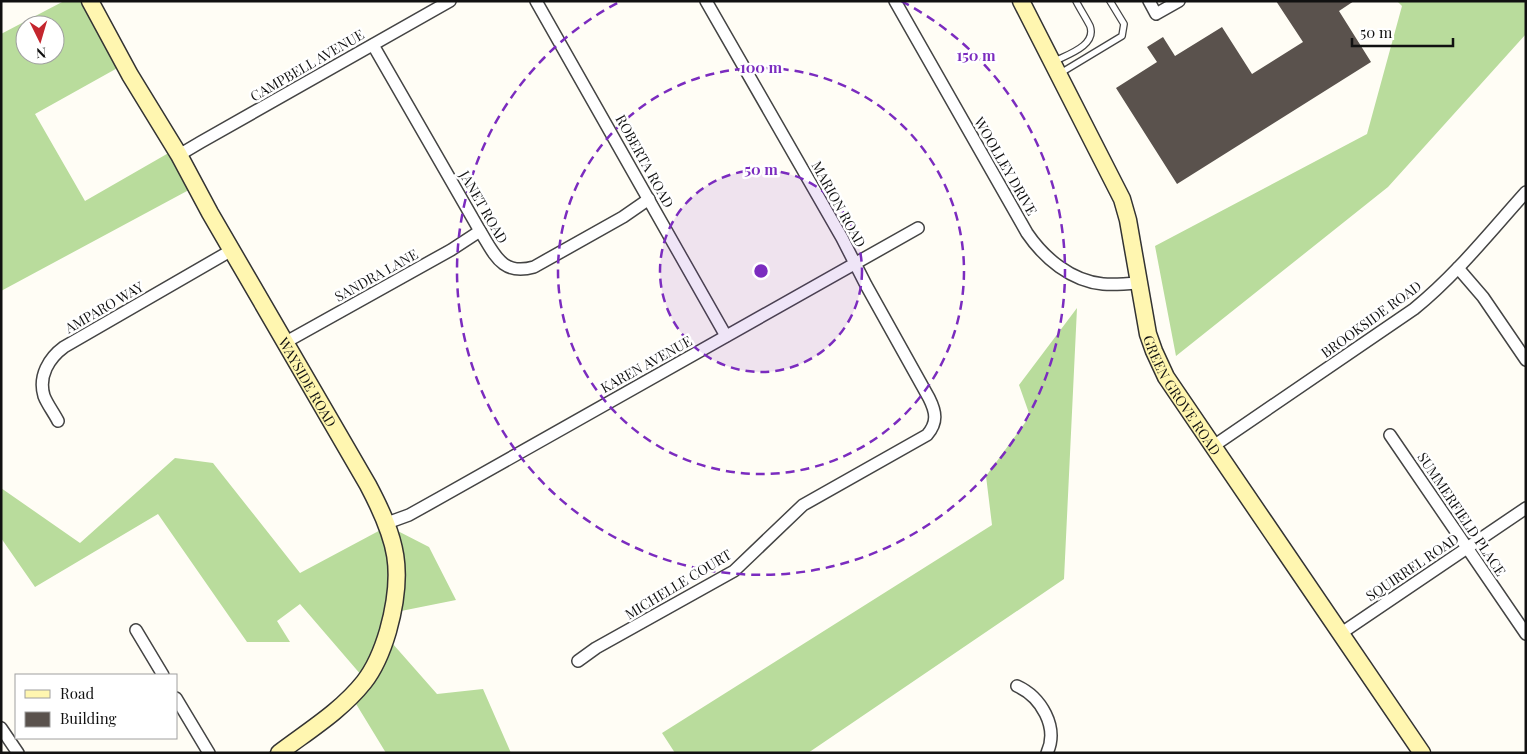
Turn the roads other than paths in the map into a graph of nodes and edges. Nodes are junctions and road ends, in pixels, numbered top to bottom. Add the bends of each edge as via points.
1 (450, 1) edge
2 (536, 1) edge
3 (706, 1) edge
4 (895, 1) edge
5 (1021, 1) edge
6 (1076, 1) edge
7 (1110, 1) edge
8 (1149, 1) edge
9 (1179, 1) edge
10 (96, 3) edge
11 (373, 45) junction
12 (1056, 68) junction
13 (179, 155) junction
14 (1526, 192) edge
15 (649, 199) junction
16 (918, 228) dead end
17 (480, 231) junction
18 (232, 250) junction
19 (855, 264) junction
20 (1458, 268) junction
21 (1138, 283) junction
22 (726, 336) junction
23 (286, 342) junction
24 (1526, 360) edge
25 (58, 420) dead end
26 (934, 424) joint
27 (1390, 435) dead end
28 (1212, 447) junction
29 (1526, 508) edge
30 (387, 523) junction
31 (1466, 548) junction
32 (136, 630) dead end
33 (1340, 634) junction
34 (1526, 634) edge
35 (578, 661) dead end
36 (162, 674) edge
37 (1017, 686) dead end
38 (178, 701) edge
39 (1, 728) edge
40 (18, 753) edge
41 (209, 753) edge
42 (279, 753) edge
43 (1047, 753) edge
44 (1422, 753) edge

1 - 11 street, CAMPBELL AVENUE
2 - 15 street, ROBERTA ROAD
3 - 19 street, MARION ROAD
4 - 21 street, WOOLLEY DRIVE via 1043,253 1059,267 1083,279 1101,284
5 - 12 street, GREEN GROVE ROAD
6 - 12 lane via 1090,28 1090,38
7 - 12 lane via 1124,24 1122,36
8 - 9 street via 1156,14
10 - 13 street, WAYSIDE ROAD via 130,75
11 - 13 street, CAMPBELL AVENUE
11 - 17 street, JANET ROAD
12 - 21 street, GREEN GROVE ROAD via 1122,199
13 - 18 street, WAYSIDE ROAD
14 - 20 street, BROOKSIDE ROAD
15 - 17 street, JANET ROAD via 623,217 534,267 523,270 505,266 498,260
15 - 22 street, ROBERTA ROAD
16 - 19 street, KAREN AVENUE
17 - 23 street, SANDRA LANE
18 - 23 street, WAYSIDE ROAD
18 - 25 street, AMPARO WAY via 56,353 45,371 43,386 44,396
19 - 22 street, KAREN AVENUE
19 - 26 street, MARION ROAD via 935,410
20 - 24 street via 1483,297
20 - 28 street, BROOKSIDE ROAD via 1414,309
21 - 28 street, GREEN GROVE ROAD via 1148,334 1159,364
22 - 30 street, KAREN AVENUE via 409,515
23 - 30 street, WAYSIDE ROAD
26 - 35 street, MICHELLE COURT via 927,435 916,442 803,505 734,571
27 - 31 street, SUMMERFIELD PLACE
28 - 33 street, GREEN GROVE ROAD
29 - 31 street, SQUIRREL ROAD
30 - 42 street, WAYSIDE ROAD via 394,546 397,590 386,638 377,660 364,682 344,703
31 - 33 street, SQUIRREL ROAD
31 - 34 street, SUMMERFIELD PLACE
32 - 36 street
33 - 44 street, GREEN GROVE ROAD
37 - 43 street via 1042,706 1051,727
38 - 41 street
39 - 40 street

